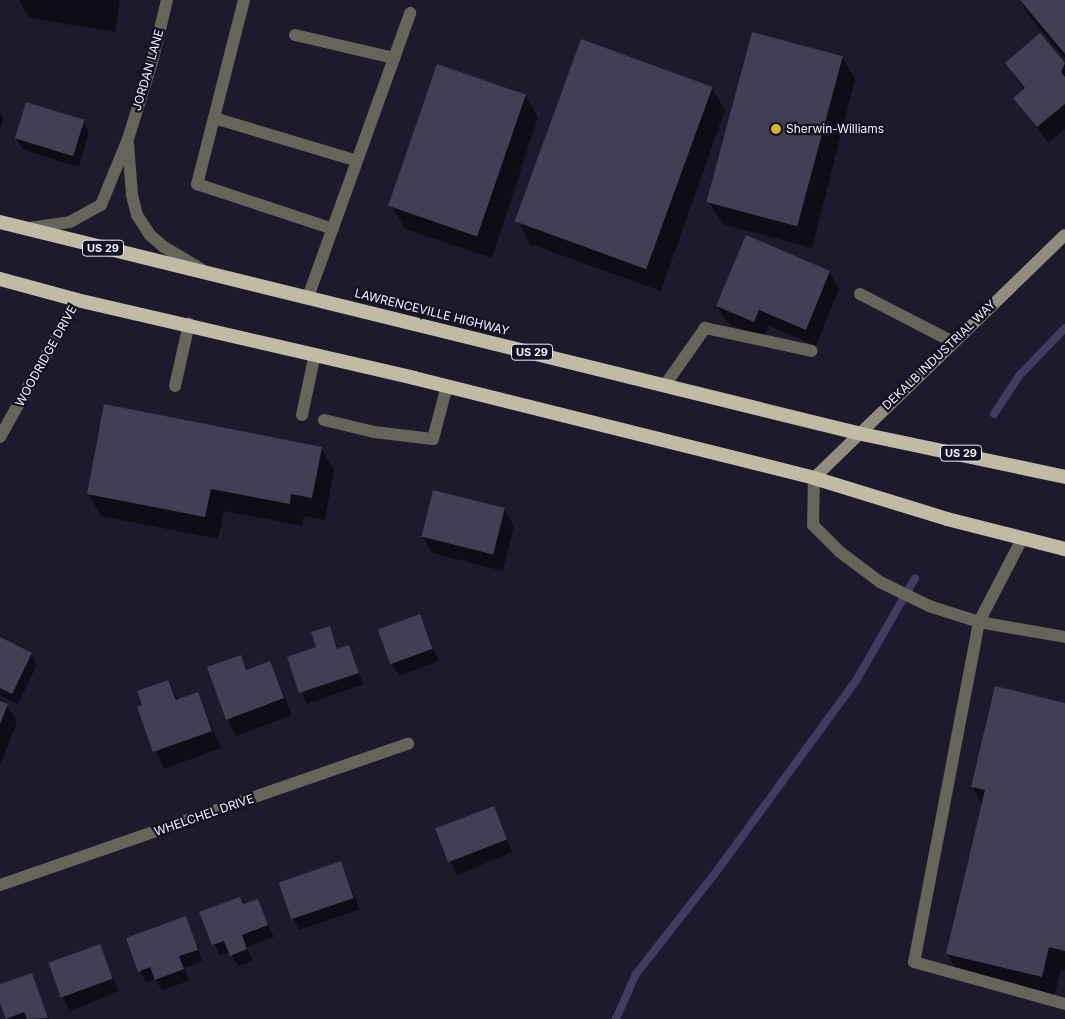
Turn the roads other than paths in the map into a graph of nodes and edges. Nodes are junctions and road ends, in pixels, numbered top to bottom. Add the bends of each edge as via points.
1 (167, 0) edge
2 (244, 0) edge
3 (410, 13) dead end
4 (295, 35) dead end
5 (394, 58) junction
6 (214, 118) junction
7 (128, 139) junction
8 (357, 161) junction
9 (0, 222) edge
10 (21, 228) junction
11 (333, 229) junction
12 (1065, 235) edge
13 (206, 272) junction
14 (0, 279) edge
15 (860, 294) dead end
16 (308, 297) junction
17 (77, 300) junction
18 (189, 324) junction
19 (953, 342) junction
20 (812, 352) dead end
21 (315, 354) junction
22 (665, 385) junction
23 (175, 386) dead end
24 (447, 386) junction
25 (302, 415) dead end
26 (324, 420) dead end
27 (857, 433) junction
28 (0, 437) edge
29 (1065, 476) edge
30 (814, 478) junction
31 (1022, 539) junction
32 (1065, 549) edge
33 (979, 622) junction
34 (1065, 637) edge
35 (408, 744) dead end
36 (0, 886) edge
37 (1065, 1004) edge

1 - 7 street, JORDAN LANE
2 - 6 street
3 - 5 street
4 - 5 street
5 - 8 street
6 - 8 street
6 - 11 street via 197,184
7 - 10 street, JORDAN LANE via 101,205 70,222
7 - 13 street, JORDAN LANE via 132,195 137,215 150,235 164,247
8 - 11 street
9 - 10 highway, LAWRENCEVILLE HIGHWAY / US 29
10 - 13 highway, LAWRENCEVILLE HIGHWAY / US 29
11 - 16 street
12 - 19 main road, DEKALB INDUSTRIAL WAY
13 - 16 highway, LAWRENCEVILLE HIGHWAY / US 29
14 - 17 highway
15 - 19 street
16 - 22 highway, LAWRENCEVILLE HIGHWAY / US 29
17 - 18 highway
17 - 28 street, WOODRIDGE DRIVE
18 - 21 highway
18 - 23 street
19 - 27 main road, DEKALB INDUSTRIAL WAY
20 - 22 street via 705,328
21 - 24 highway
21 - 25 street
22 - 27 highway, LAWRENCEVILLE HIGHWAY / US 29
24 - 26 street via 433,439 374,432
24 - 30 highway
27 - 29 highway, US 29
27 - 30 main road, DEKALB INDUSTRIAL WAY
30 - 31 highway
30 - 33 street via 813,525 840,552 880,582 929,606
31 - 32 highway
31 - 33 street
33 - 34 street
33 - 37 street via 914,962
35 - 36 street, WHELCHEL DRIVE

